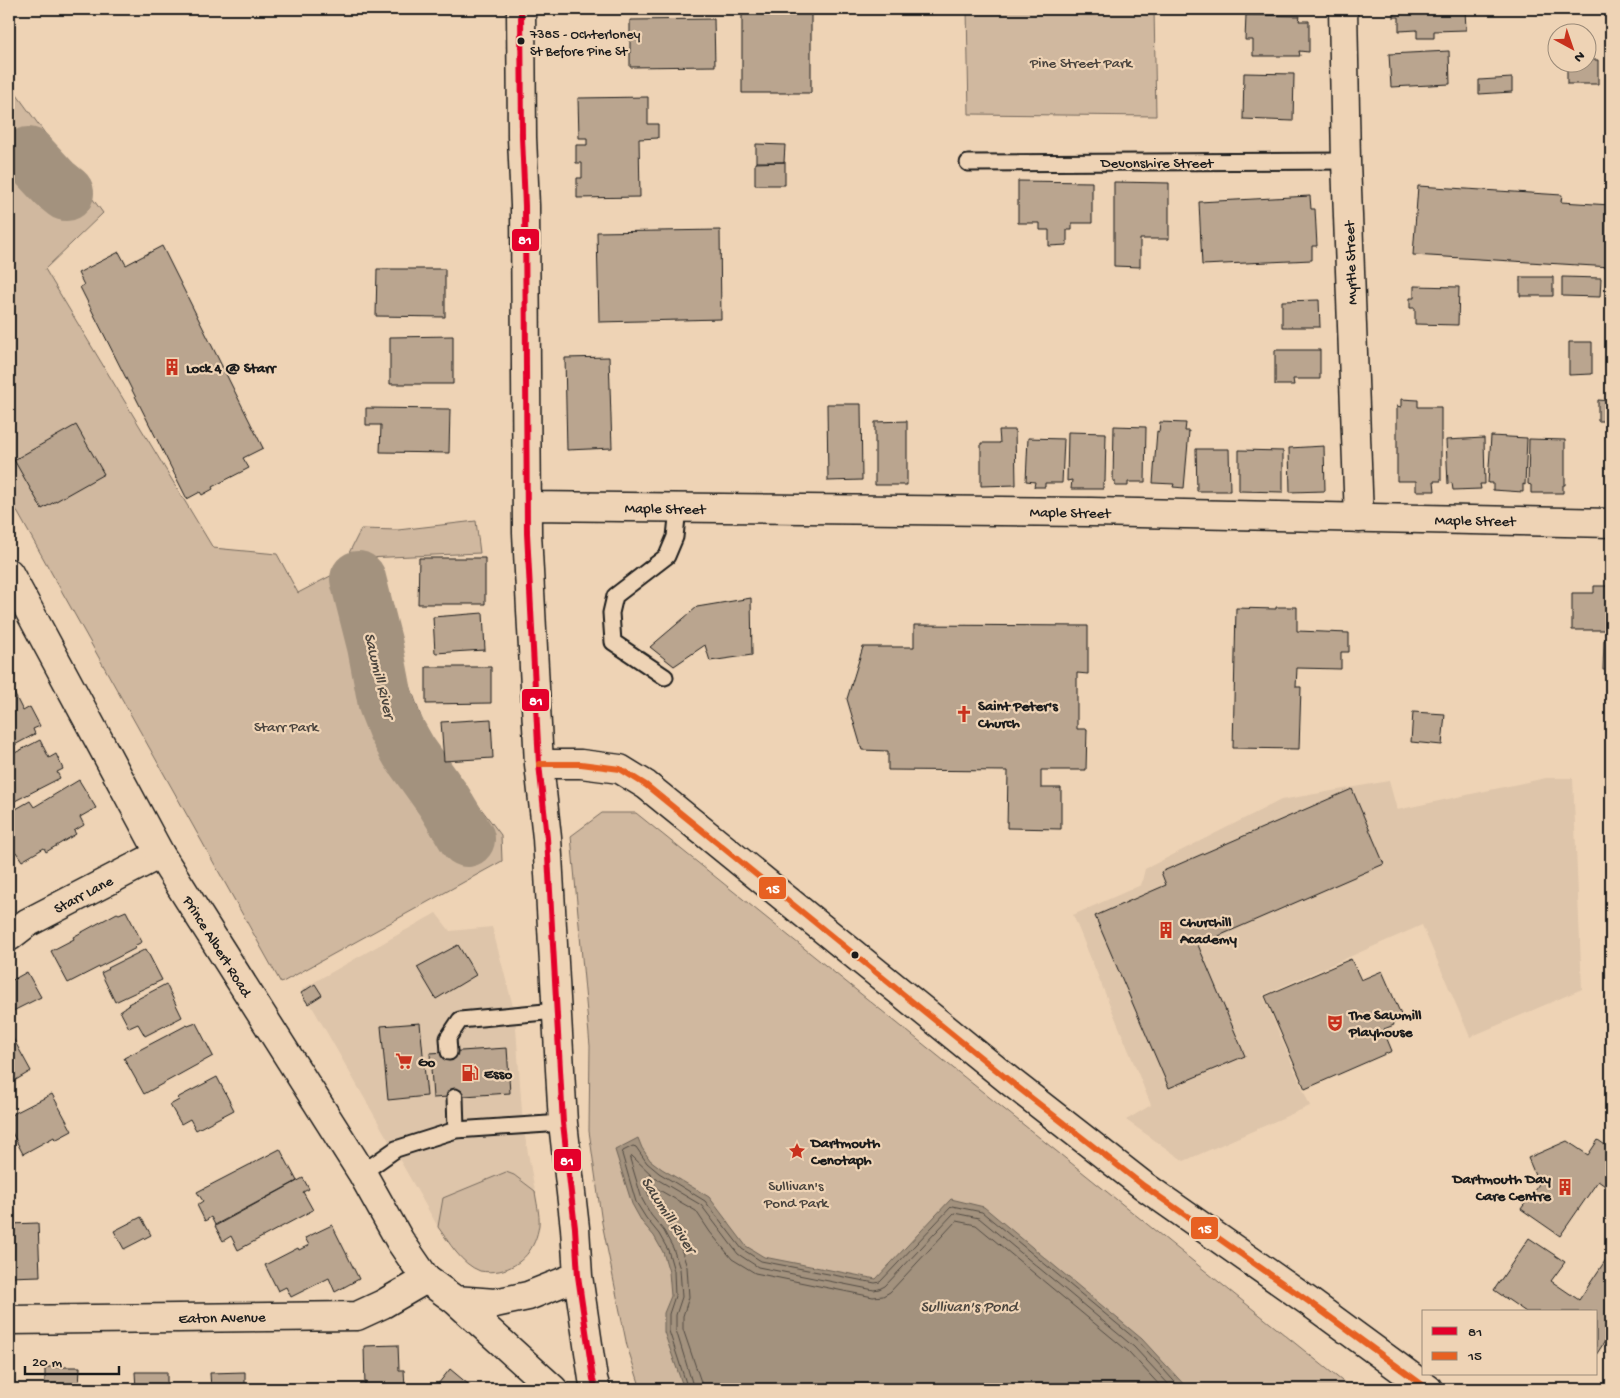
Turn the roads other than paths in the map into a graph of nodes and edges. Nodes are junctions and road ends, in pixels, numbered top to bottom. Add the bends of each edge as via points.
1 (521, 9) edge
2 (1343, 9) edge
3 (1346, 161) junction
4 (968, 163) dead end
5 (528, 506) junction
6 (678, 508) junction
7 (1360, 518) junction
8 (1611, 523) edge
9 (9, 573) edge
10 (665, 678) dead end
11 (539, 764) junction
12 (160, 854) junction
13 (9, 937) edge
14 (556, 1011) junction
15 (449, 1052) dead end
16 (455, 1097) dead end
17 (563, 1122) junction
18 (456, 1130) junction
19 (362, 1173) junction
20 (578, 1276) junction
21 (426, 1279) junction
22 (455, 1300) junction
23 (9, 1320) edge
24 (553, 1389) edge
25 (596, 1389) edge
26 (1428, 1389) edge

1 - 5 main road
2 - 3 main road, Myrtle Street
3 - 4 lane, Devonshire Street
3 - 7 main road, Myrtle Street
5 - 6 main road, Maple Street
5 - 11 main road
6 - 7 main road, Maple Street
6 - 10 lane via 676,537 667,556 615,596 611,614 612,642
7 - 8 main road, Maple Street
9 - 12 main road, Prince Albert Road
11 - 14 main road via 547,838
11 - 26 main road via 580,764 620,769 646,785 1144,1186
12 - 13 main road, Starr Lane via 27,923
12 - 19 main road, Prince Albert Road
14 - 15 lane via 460,1020 448,1038
14 - 17 main road
16 - 18 lane
17 - 18 lane
17 - 20 main road
18 - 19 lane via 396,1150
19 - 21 main road, Prince Albert Road via 400,1241
20 - 22 main road via 528,1296 495,1303
20 - 25 main road
21 - 22 main road, Prince Albert Road
21 - 23 main road, Eaton Avenue via 357,1316
22 - 24 main road, Prince Albert Road

